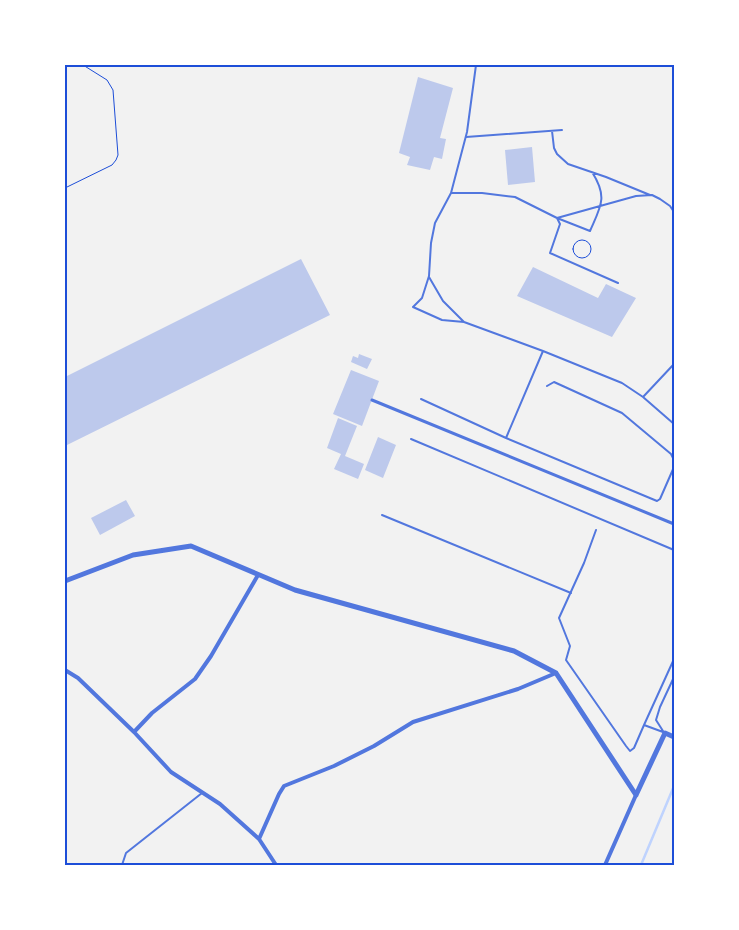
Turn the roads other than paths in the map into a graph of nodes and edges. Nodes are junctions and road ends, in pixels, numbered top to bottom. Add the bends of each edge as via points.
1 (476, 65) edge
2 (552, 130) junction
3 (562, 130) dead end
4 (466, 137) junction
5 (592, 172) junction
6 (451, 193) junction
7 (652, 196) junction
8 (601, 206) junction
9 (674, 212) edge
10 (557, 218) junction
11 (429, 276) junction
12 (618, 283) dead end
13 (464, 322) junction
14 (543, 351) junction
15 (674, 364) edge
16 (547, 386) dead end
17 (643, 397) junction
18 (421, 399) dead end
19 (372, 400) dead end
20 (674, 424) edge
21 (506, 438) junction
22 (410, 439) dead end
23 (674, 460) edge
24 (674, 467) edge
25 (382, 515) dead end
26 (674, 524) edge
27 (596, 530) dead end
28 (674, 550) edge
29 (258, 575) junction
30 (65, 581) edge
31 (571, 592) junction
32 (674, 659) edge
33 (65, 670) edge
34 (556, 673) junction
35 (674, 677) edge
36 (644, 725) junction
37 (134, 732) junction
38 (665, 733) junction
39 (673, 737) edge
40 (203, 793) junction
41 (636, 795) junction
42 (259, 839) junction
43 (122, 865) edge
44 (276, 865) edge
45 (605, 865) edge

1 - 4 lane
2 - 3 lane
2 - 4 lane
2 - 5 lane via 557,154 568,164
4 - 6 lane
5 - 7 lane
5 - 8 lane via 599,183
6 - 10 lane via 515,198
6 - 11 lane via 435,223 430,243
7 - 8 lane via 636,196
7 - 9 lane
8 - 10 lane
8 - 10 lane via 590,231
10 - 12 lane via 560,224 550,253
11 - 13 lane via 442,301
11 - 13 lane via 422,298 414,307 442,320
13 - 14 lane
14 - 17 lane via 622,383
14 - 21 lane
15 - 17 lane
16 - 23 lane via 554,382 622,413
17 - 20 lane
18 - 21 lane
19 - 26 street
21 - 24 lane via 657,501
22 - 28 lane
25 - 31 lane
27 - 31 lane
29 - 30 street via 191,546 133,555
29 - 34 street via 295,590 514,651
29 - 37 street via 195,678
31 - 36 lane via 559,618 570,646 566,660 630,751
32 - 36 lane
33 - 37 street via 78,678
34 - 41 street
34 - 42 street via 518,689 413,722 334,766 284,786
35 - 38 lane via 656,720
36 - 38 lane
37 - 40 street via 171,772
38 - 39 street
38 - 41 street
40 - 42 street
40 - 43 lane via 126,853
41 - 45 street
42 - 44 street

